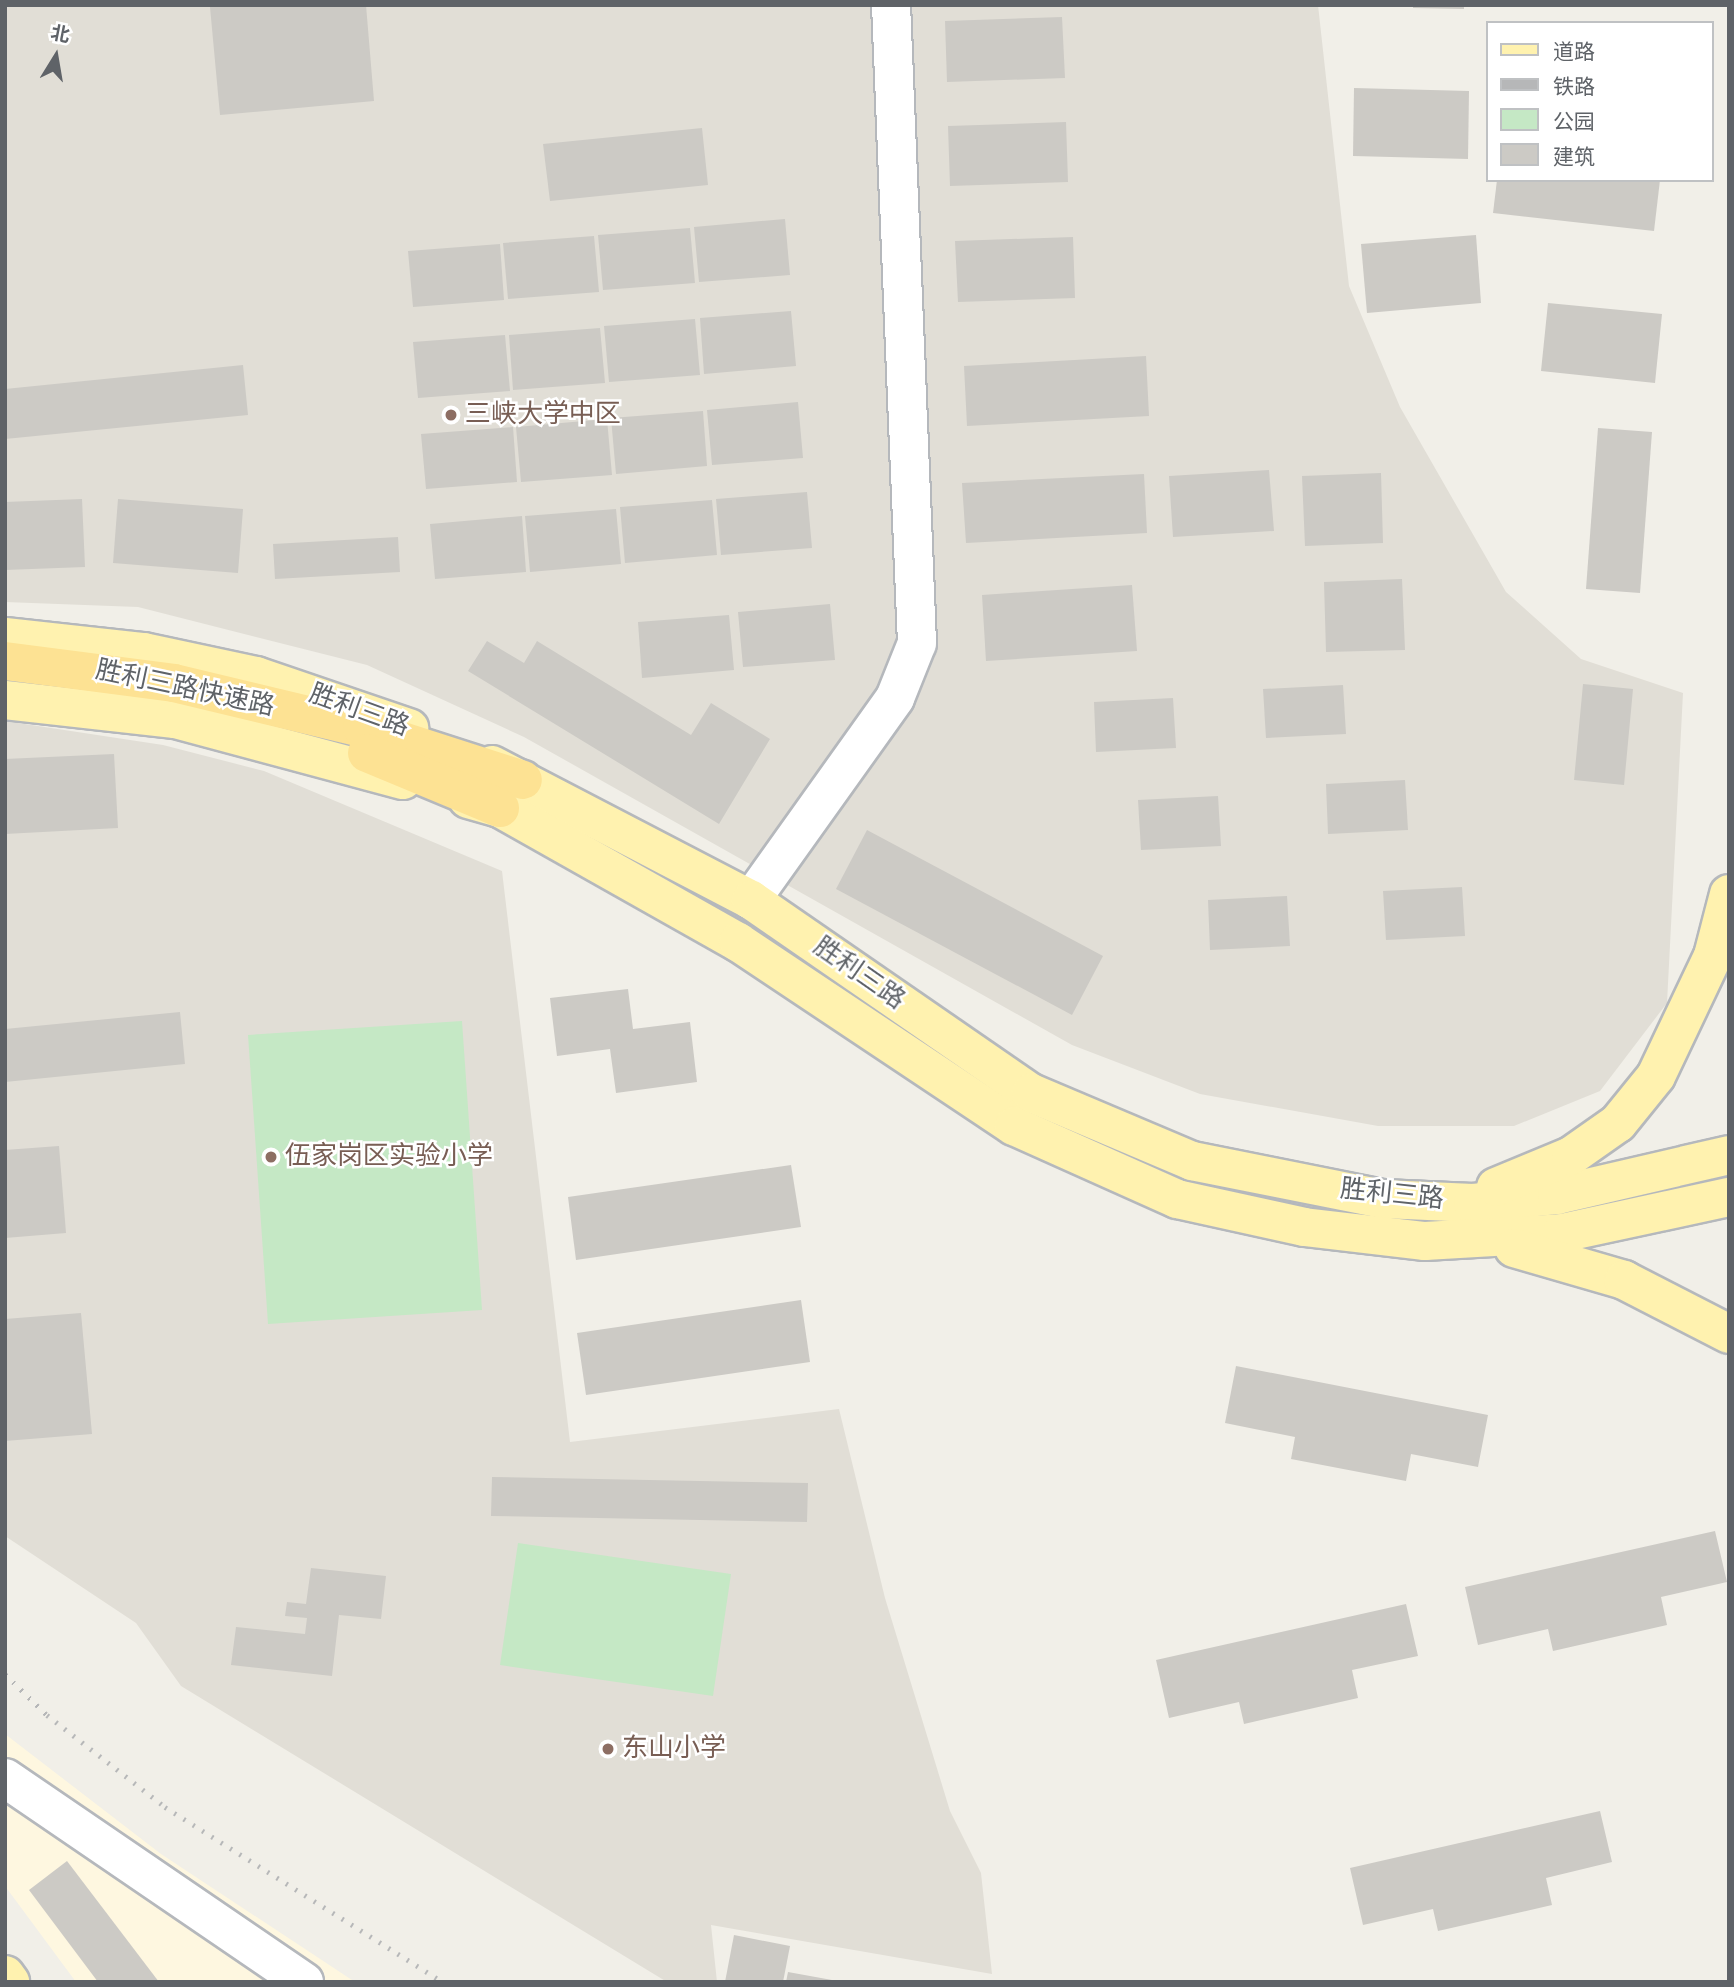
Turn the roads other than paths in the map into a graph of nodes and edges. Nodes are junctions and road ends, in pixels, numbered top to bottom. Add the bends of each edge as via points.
1 (891, 5) edge
2 (5, 637) edge
3 (5, 661) edge
4 (5, 681) edge
5 (5, 700) edge
6 (359, 738) junction
7 (512, 794) junction
8 (1729, 894) edge
9 (751, 900) junction
10 (1729, 1155) edge
11 (1729, 1198) edge
12 (1454, 1220) junction
13 (1729, 1334) edge
14 (5, 1778) edge
15 (5, 1975) edge
16 (10, 1982) edge
17 (304, 1982) edge

1 - 9 street via 917,643 895,698
2 - 7 main road, 胜利三路 via 144,652 256,676 369,710
3 - 6 highway, 胜利三路快速路 via 174,682
4 - 6 highway, 胜利三路快速路 via 172,702
5 - 7 main road, 胜利三路 via 175,719
6 - 7 highway
7 - 9 main road, 胜利三路
7 - 12 main road, 胜利三路 via 1014,1125 1063,1149 1177,1199 1304,1227
8 - 12 main road via 1685,1024 1656,1076 1618,1123 1571,1156
9 - 12 main road, 胜利三路 via 1031,1093 1107,1130 1192,1161 1383,1199
10 - 12 main road, 胜利三路
11 - 12 main road, 胜利三路 via 1562,1233
12 - 13 main road via 1624,1280
14 - 17 street
15 - 16 main road

